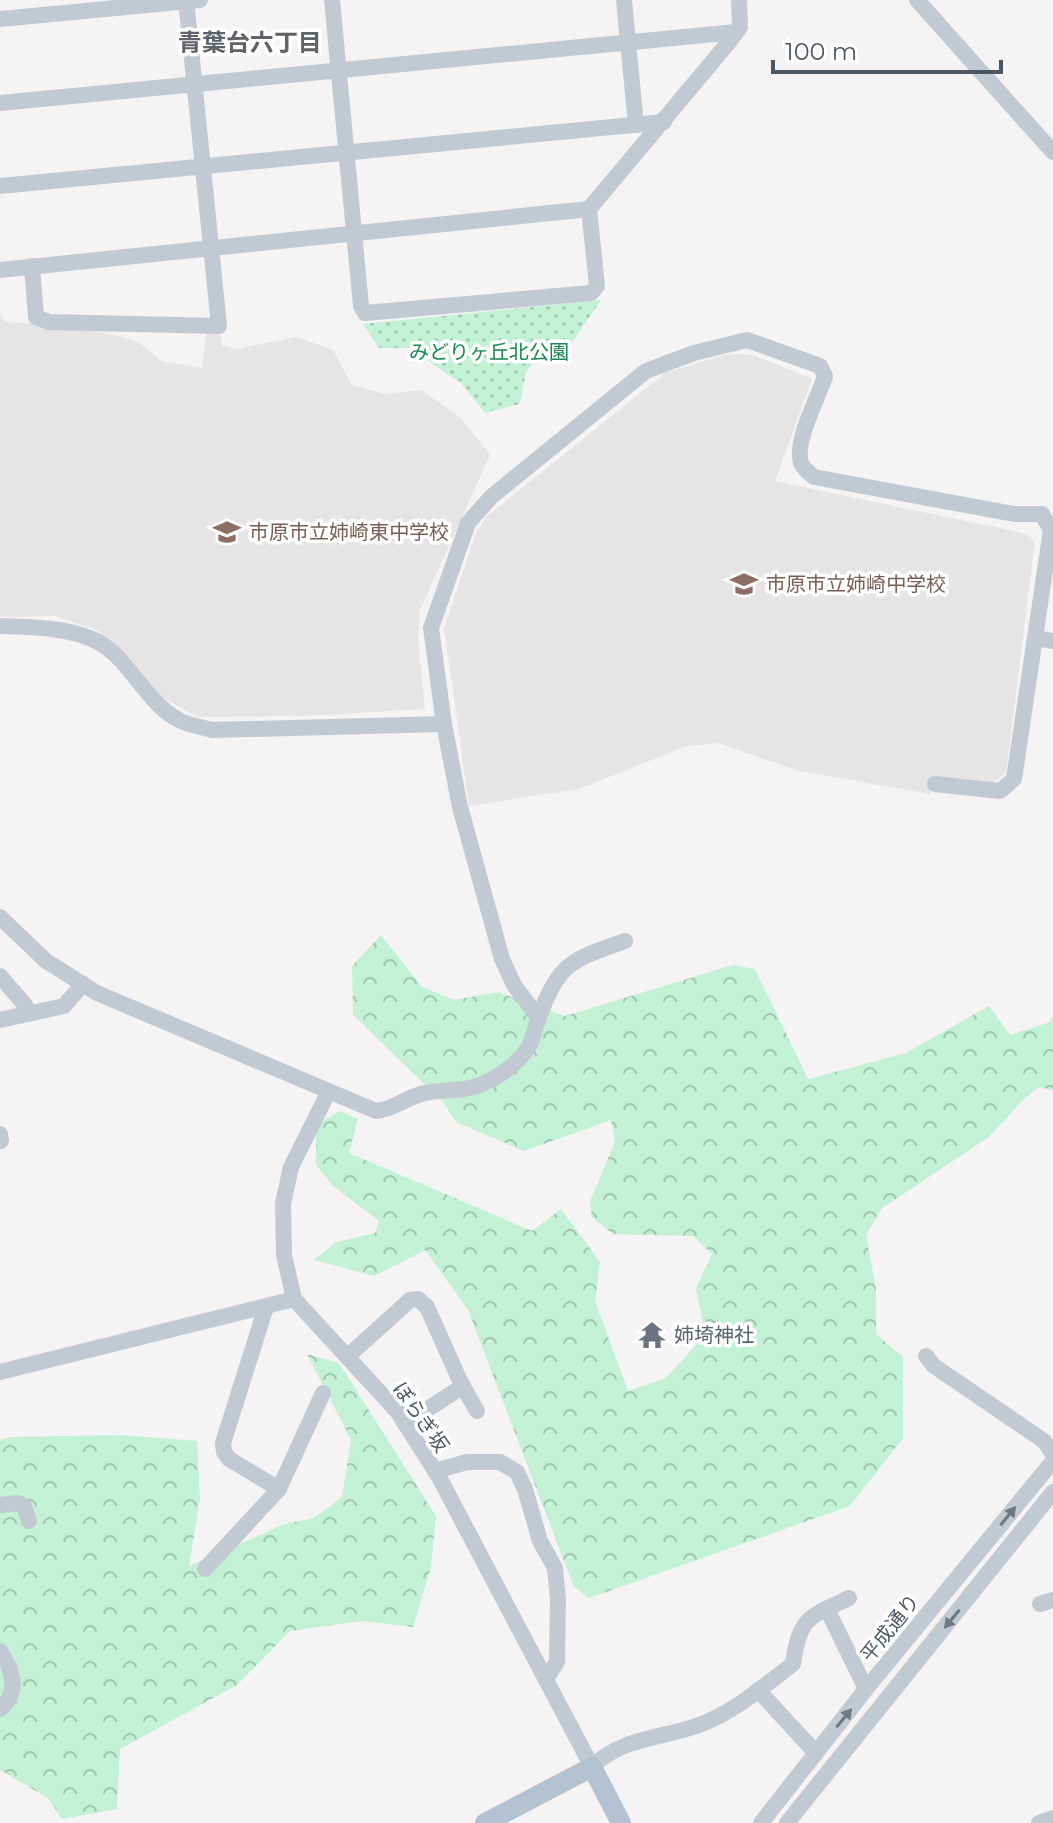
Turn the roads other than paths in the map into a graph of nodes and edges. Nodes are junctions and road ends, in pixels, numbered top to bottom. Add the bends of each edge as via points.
1 (191, 0) edge
2 (332, 0) edge
3 (624, 0) edge
4 (739, 0) edge
5 (917, 0) edge
6 (0, 19) edge
7 (736, 32) junction
8 (628, 42) junction
9 (338, 70) junction
10 (194, 84) junction
11 (0, 103) edge
12 (664, 122) junction
13 (636, 125) junction
14 (1053, 152) edge
15 (345, 153) junction
16 (202, 166) junction
17 (0, 186) edge
18 (589, 209) junction
19 (352, 233) junction
20 (210, 248) junction
21 (32, 266) junction
22 (0, 270) edge
23 (1048, 512) edge
24 (0, 626) edge
25 (1036, 638) junction
26 (1053, 641) edge
27 (444, 724) junction
28 (935, 784) dead end
29 (0, 917) edge
30 (625, 941) dead end
31 (0, 976) edge
32 (83, 984) junction
33 (29, 1014) junction
34 (538, 1017) junction
35 (0, 1020) edge
36 (328, 1093) junction
37 (294, 1299) junction
38 (266, 1307) junction
39 (348, 1356) junction
40 (926, 1356) dead end
41 (0, 1372) edge
42 (463, 1386) junction
43 (323, 1393) dead end
44 (477, 1411) dead end
45 (405, 1424) junction
46 (1053, 1454) edge
47 (1053, 1461) edge
48 (435, 1471) junction
49 (279, 1489) junction
50 (1053, 1492) edge
51 (0, 1505) edge
52 (29, 1521) dead end
53 (205, 1569) dead end
54 (849, 1598) dead end
55 (827, 1609) junction
56 (0, 1651) edge
57 (546, 1679) junction
58 (866, 1689) junction
59 (758, 1690) junction
60 (0, 1709) edge
61 (816, 1753) junction
62 (592, 1767) junction
63 (1053, 1818) edge
64 (485, 1823) edge
65 (621, 1823) edge
66 (761, 1823) edge
67 (787, 1823) edge
68 (1039, 1823) edge

1 - 6 street
1 - 10 street
2 - 9 street
3 - 8 street
4 - 7 street
5 - 14 street
7 - 8 street
7 - 12 street
8 - 9 street
8 - 13 street
9 - 10 street
9 - 15 street
10 - 11 street
10 - 16 street
12 - 13 street
12 - 18 street
13 - 15 street
15 - 16 street
15 - 19 street
16 - 17 street
16 - 20 street
18 - 19 street
18 - 19 street via 597,286 591,293 365,313
19 - 20 street
20 - 21 street
20 - 21 street via 219,326 211,327 49,322 36,317
21 - 22 street
23 - 25 street via 1051,530
23 - 27 street via 1014,514 814,477 802,465 800,453 825,376 820,366 747,340 694,353 646,371 491,497 468,523 431,628
24 - 27 street via 53,629 94,639 178,720 212,730
25 - 26 street
25 - 28 street via 1014,779 1000,791
27 - 34 street via 460,807 502,959
29 - 32 street via 46,961
30 - 34 street via 562,969
31 - 33 street
32 - 33 street via 64,1006
32 - 36 street
33 - 35 street
34 - 36 street via 529,1046 516,1061 468,1089 418,1095 391,1110 376,1111
36 - 37 street via 291,1167 283,1203 284,1255
37 - 38 street
37 - 39 street, ぼらぎ坂
38 - 41 street
38 - 49 street via 223,1443 229,1459
39 - 42 street via 410,1300 418,1299 427,1307
39 - 45 street, ぼらぎ坂
40 - 46 street via 1044,1441
42 - 44 street
42 - 45 street
43 - 49 street
45 - 48 street, ぼらぎ坂
58 -> 47 street, 平成通り
48 - 57 street, ぼらぎ坂
48 - 57 street via 467,1462 500,1462 517,1472 540,1541 555,1568 557,1662
49 - 53 street
50 -> 67 street, 平成通り
51 - 52 street via 19,1503
54 - 55 street
55 - 58 street
55 - 59 street via 801,1627 793,1664
56 - 60 street via 14,1687
57 - 62 street, ぼらぎ坂
61 -> 58 street, 平成通り
59 - 61 street
59 - 62 street via 699,1725 607,1753
61 - 66 street, 平成通り
62 - 64 main road
62 - 65 main road
63 - 68 street

